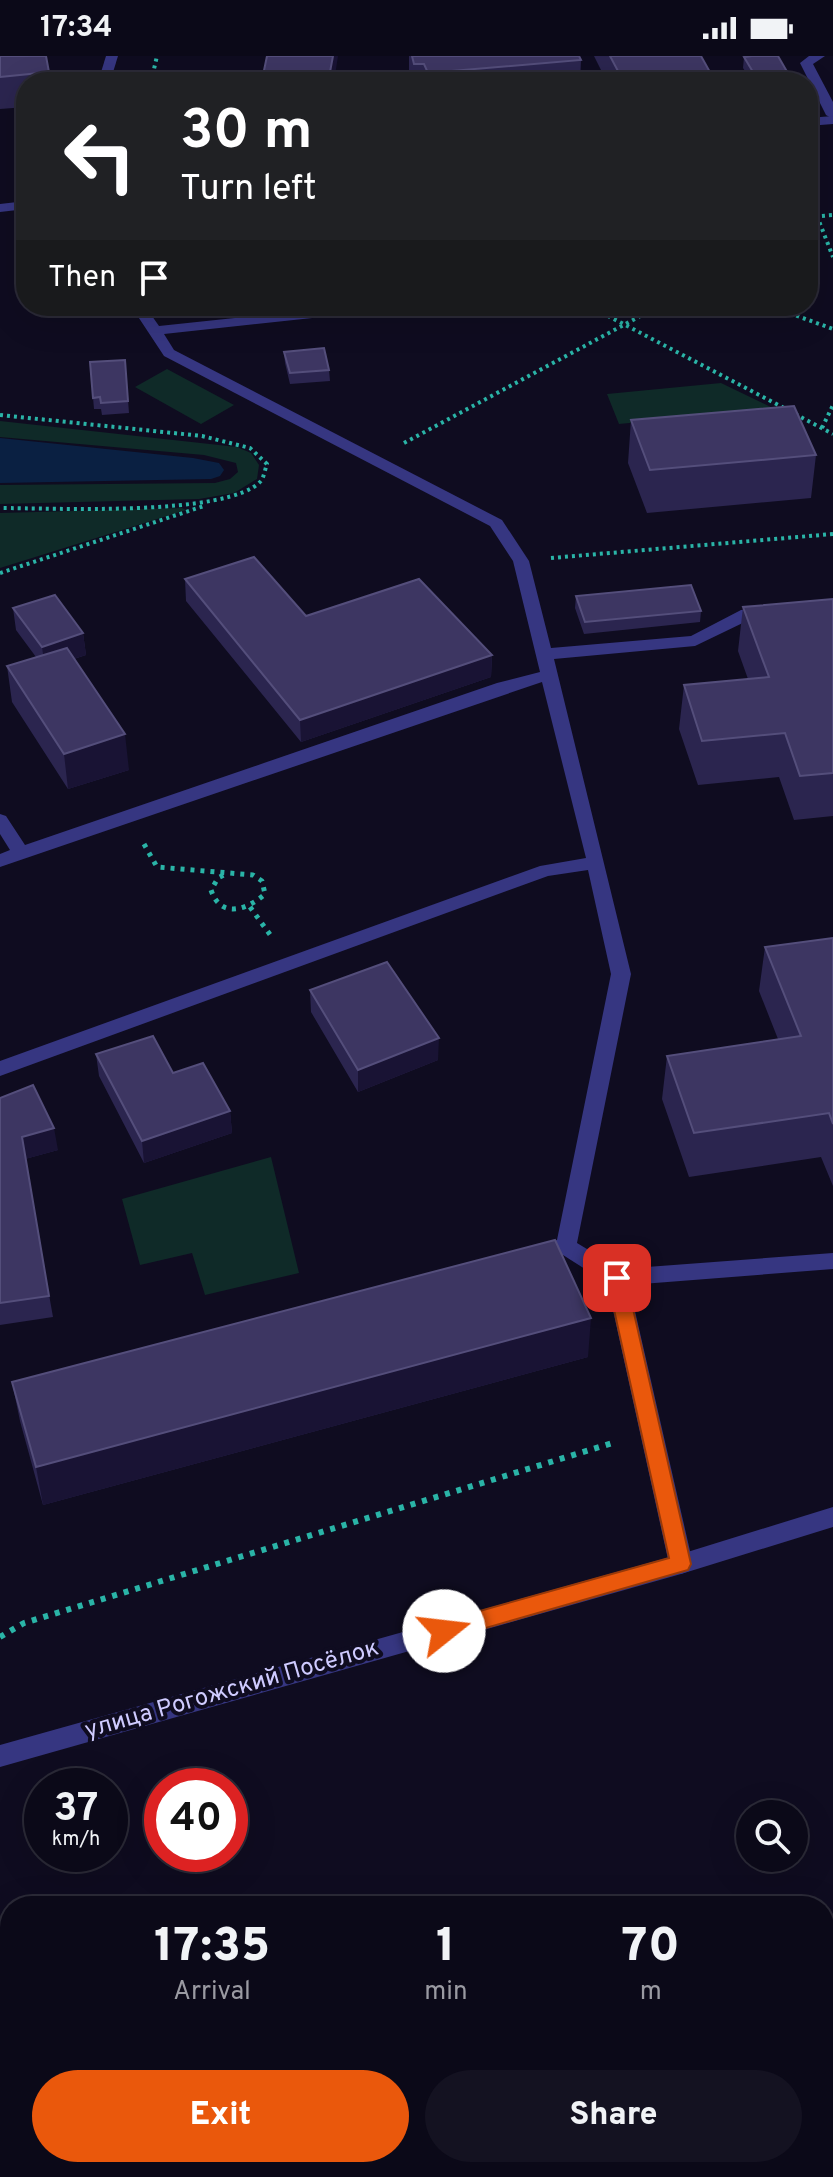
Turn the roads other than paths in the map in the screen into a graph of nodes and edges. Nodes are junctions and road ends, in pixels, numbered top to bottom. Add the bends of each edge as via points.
1 (819, 56) edge
2 (810, 72) edge
3 (818, 87) edge
4 (833, 117) edge
5 (144, 316) edge
6 (294, 316) edge
7 (154, 331) junction
8 (790, 610) edge
9 (546, 654) junction
10 (551, 674) junction
11 (0, 820) edge
12 (21, 853) junction
13 (0, 861) edge
14 (596, 863) junction
15 (0, 1069) edge
16 (566, 1246) junction
17 (833, 1261) edge
18 (505, 1262) edge
19 (617, 1278) junction
20 (833, 1517) edge
21 (681, 1564) junction
22 (0, 1756) edge

1 - 2 street via 806,63
3 - 4 street
5 - 7 street
6 - 7 street
7 - 9 street via 169,353 496,523 521,561
8 - 9 street via 747,614 695,641
9 - 10 street
10 - 12 street
10 - 14 street
11 - 12 street
12 - 13 street
14 - 15 street via 546,870
14 - 16 street via 621,974
16 - 18 street
16 - 19 street
17 - 19 street
19 - 21 street
20 - 21 street, улица Рогожский Посёлок
21 - 22 street, улица Рогожский Посёлок

